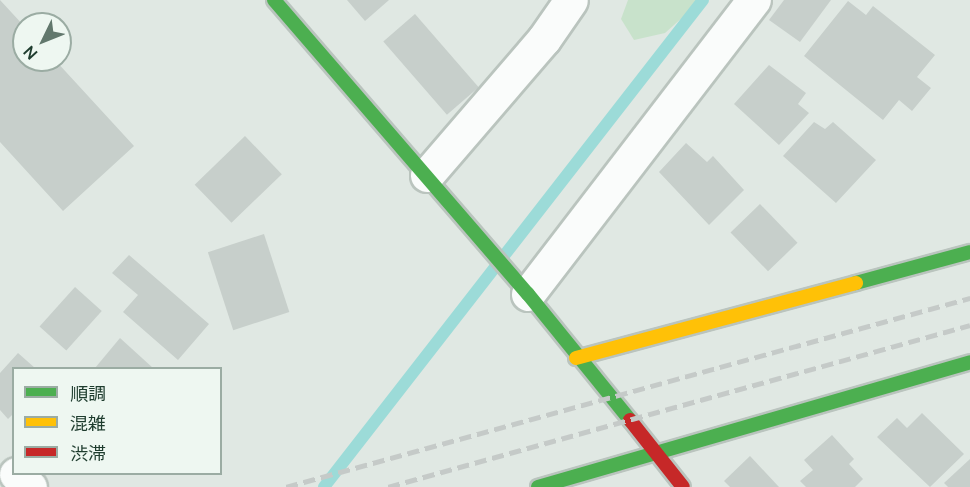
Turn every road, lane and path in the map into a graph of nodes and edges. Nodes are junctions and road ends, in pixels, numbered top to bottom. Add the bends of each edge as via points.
1 (274, 0) edge
2 (571, 0) edge
3 (754, 0) edge
4 (427, 176) junction
5 (970, 252) edge
6 (528, 294) junction
7 (576, 358) junction
8 (970, 362) edge
9 (651, 452) junction
10 (17, 475) edge
11 (30, 487) edge
12 (538, 487) edge
13 (683, 487) edge

1 - 4 street
2 - 4 street via 544,39
3 - 6 street
4 - 6 street
5 - 7 street
6 - 7 street
7 - 9 street
8 - 9 street
9 - 12 street
9 - 13 street
10 - 11 street

